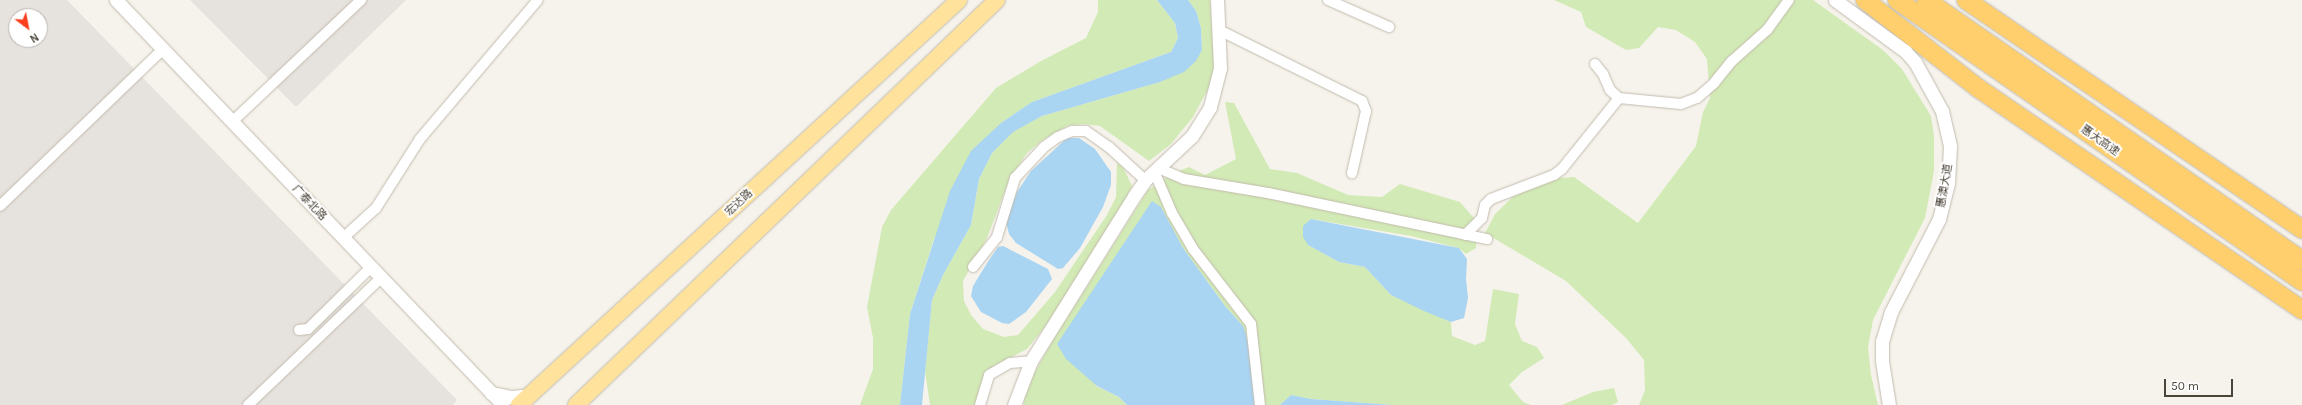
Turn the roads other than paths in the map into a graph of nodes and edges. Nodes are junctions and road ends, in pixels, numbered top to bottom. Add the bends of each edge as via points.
1 (116, 0) edge
2 (360, 0) edge
3 (538, 0) edge
4 (959, 0) edge
5 (997, 0) edge
6 (1217, 0) edge
7 (1328, 0) edge
8 (1789, 0) edge
9 (1835, 0) edge
10 (1866, 0) edge
11 (1897, 0) edge
12 (1926, 0) edge
13 (1966, 0) edge
14 (1389, 27) dead end
15 (1218, 30) junction
16 (163, 50) junction
17 (1595, 64) dead end
18 (1619, 98) junction
19 (232, 122) junction
20 (1152, 173) junction
21 (1352, 173) dead end
22 (0, 206) edge
23 (2302, 228) edge
24 (1465, 235) junction
25 (342, 238) junction
26 (1487, 239) dead end
27 (2302, 260) edge
28 (973, 267) dead end
29 (370, 268) junction
30 (380, 279) junction
31 (2302, 281) edge
32 (2302, 310) edge
33 (299, 330) dead end
34 (1031, 361) junction
35 (491, 399) edge
36 (526, 402) edge
37 (248, 405) edge
38 (503, 405) edge
39 (576, 405) edge
40 (980, 405) edge
41 (1014, 405) edge
42 (1260, 405) edge
43 (1889, 405) edge

1 - 16 street, 广泰北路
2 - 19 street
3 - 25 street via 420,139 376,208
4 - 36 main road, 宏达路
5 - 39 main road
6 - 15 street
7 - 14 street
8 - 18 street via 1767,30 1697,98 1681,104
9 - 43 street, 惠澳大道 via 1905,51 1915,62 1942,111 1950,146 1948,183 1939,219 1893,306 1882,341 1882,361
10 - 32 highway via 1978,88
11 - 31 highway, 惠大高速
12 - 27 highway, 惠大高速
13 - 23 highway
15 - 20 street via 1220,68 1210,107 1192,136
15 - 21 street via 1362,101 1366,111
16 - 19 street, 广泰北路
16 - 22 street
17 - 18 street via 1610,90
18 - 24 street via 1562,169 1554,175 1491,199 1485,205 1482,218
19 - 25 street, 广泰北路
20 - 24 street via 1268,193
20 - 28 street via 1086,131 1072,131 1058,138 1044,147 1015,178 998,238
20 - 34 street
20 - 42 street via 1193,250 1251,324
24 - 26 street
25 - 29 street, 广泰北路
29 - 30 street, 广泰北路
29 - 33 street via 308,328
30 - 35 street, 广泰北路
30 - 37 street
34 - 40 street via 1010,363 989,375
34 - 41 street
35 - 36 street via 512,397
35 - 38 street, 广泰北路

